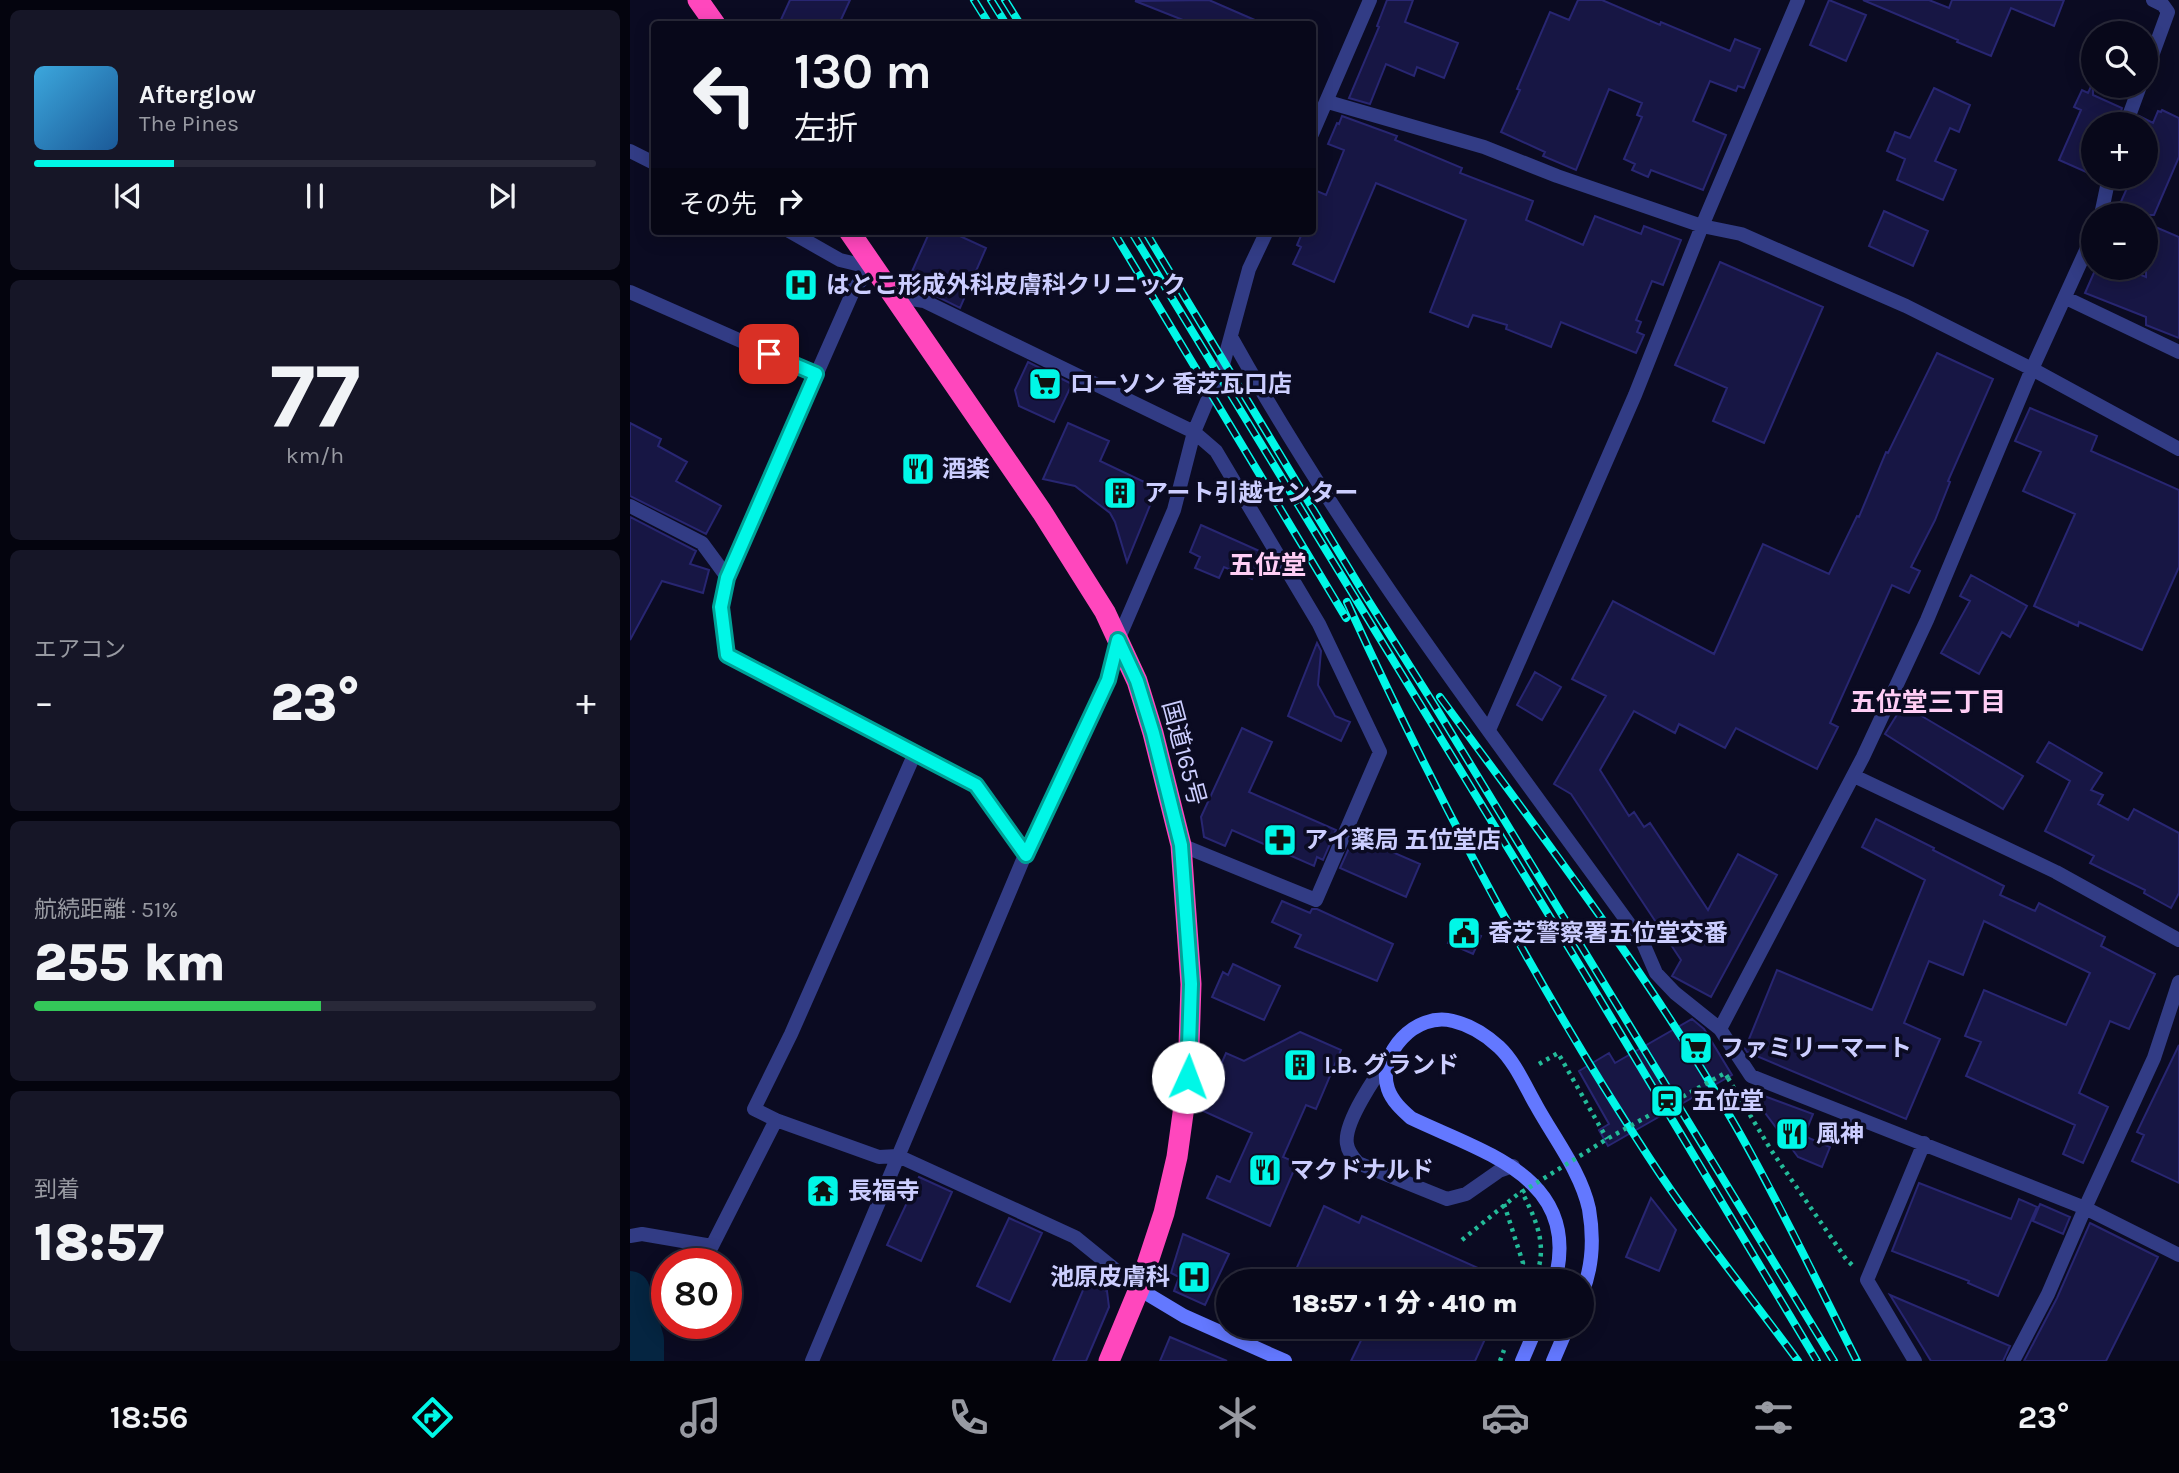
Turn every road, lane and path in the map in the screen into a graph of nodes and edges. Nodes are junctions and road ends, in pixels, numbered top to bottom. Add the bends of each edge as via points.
1 (698, 0) edge
2 (1370, 0) edge
3 (1798, 0) edge
4 (2153, 0) edge
5 (713, 21) edge
6 (2158, 39) edge
7 (1328, 102) junction
8 (1316, 126) edge
9 (630, 151) edge
10 (651, 162) edge
11 (1702, 226) junction
12 (796, 235) edge
13 (852, 235) edge
14 (1265, 235) edge
15 (2081, 263) edge
16 (873, 268) junction
17 (630, 292) edge
18 (893, 296) junction
19 (2066, 298) junction
20 (1231, 337) junction
21 (2179, 352) edge
22 (2032, 369) junction
23 (816, 374) junction
24 (1194, 432) junction
25 (2179, 449) edge
26 (630, 506) edge
27 (727, 578) junction
28 (1118, 640) junction
29 (1489, 730) junction
30 (915, 753) junction
31 (1854, 776) junction
32 (1181, 845) junction
33 (1026, 855) junction
34 (2179, 940) edge
35 (2179, 982) edge
36 (1720, 1029) junction
37 (1390, 1057) junction
38 (1539, 1064) dead end
39 (776, 1119) junction
40 (1607, 1139) junction
41 (1923, 1143) junction
42 (898, 1156) junction
43 (1513, 1166) junction
44 (1522, 1192) junction
45 (1504, 1204) junction
46 (2084, 1208) junction
47 (630, 1236) edge
48 (1462, 1240) dead end
49 (2179, 1255) edge
50 (1521, 1269) edge
51 (1538, 1269) edge
52 (1558, 1269) edge
53 (1589, 1269) edge
54 (1867, 1280) junction
55 (1139, 1289) junction
56 (1531, 1339) edge
57 (1562, 1339) edge
58 (812, 1361) edge
59 (1109, 1361) edge
60 (1285, 1361) edge
61 (1522, 1361) edge
62 (1553, 1361) edge
63 (1915, 1361) edge
64 (2013, 1361) edge

1 - 5 highway
2 - 7 street
3 - 11 street
4 - 6 street via 2168,12
7 - 8 street
7 - 11 street via 1484,147
9 - 10 street
11 - 22 street via 1741,234 1906,306
11 - 29 street via 1635,395
12 - 16 street via 840,260
13 - 16 highway, 国道165号
14 - 20 street via 1249,270
15 - 19 street
16 - 18 highway, 国道165号
16 - 23 street via 855,287
17 - 23 street
18 - 24 street via 924,301
18 - 28 highway, 国道165号 via 1042,512
19 - 21 street
19 - 22 street
20 - 24 street
20 - 29 street via 1362,551
22 - 25 street
22 - 31 street via 1927,620
23 - 27 street
24 - 28 street via 1174,510
24 - 32 street via 1216,451 1319,624 1380,752 1316,900
26 - 27 street via 702,544
27 - 30 street via 721,607 727,655
28 - 32 highway, 国道165号 via 1153,733
28 - 33 street via 1108,680
29 - 36 street via 1643,943 1656,973
30 - 33 street via 976,785
30 - 39 street via 754,1109
31 - 34 street via 2056,872
31 - 36 street
32 - 55 highway, 国道165号 via 1191,984 1188,1077 1177,1157
33 - 42 street
35 - 46 street via 2154,1058
36 - 41 street via 1751,1076
37 - 43 street via 1388,1088 1411,1118
37 - 43 street via 1367,1090 1348,1131 1346,1143 1358,1163 1447,1199 1466,1194
37 - 53 street via 1412,1028 1432,1019 1467,1025 1501,1048 1580,1183 1592,1237
38 - 40 path via 1558,1052
39 - 42 street via 879,1157
39 - 47 street via 712,1246
40 - 44 path, bridge
40 - 54 path, bridge via 1725,1073 1771,1150 1846,1259
41 - 46 street
41 - 54 street
42 - 55 street via 1075,1237
42 - 58 street
43 - 52 street via 1530,1178 1553,1216 1560,1241
44 - 45 path
44 - 51 path, bridge via 1538,1224
45 - 48 path
45 - 50 path via 1523,1263
46 - 49 street
46 - 64 street via 2048,1294
54 - 63 street
55 - 59 highway, 国道165号
55 - 60 street via 1184,1316
56 - 61 street
57 - 62 street

